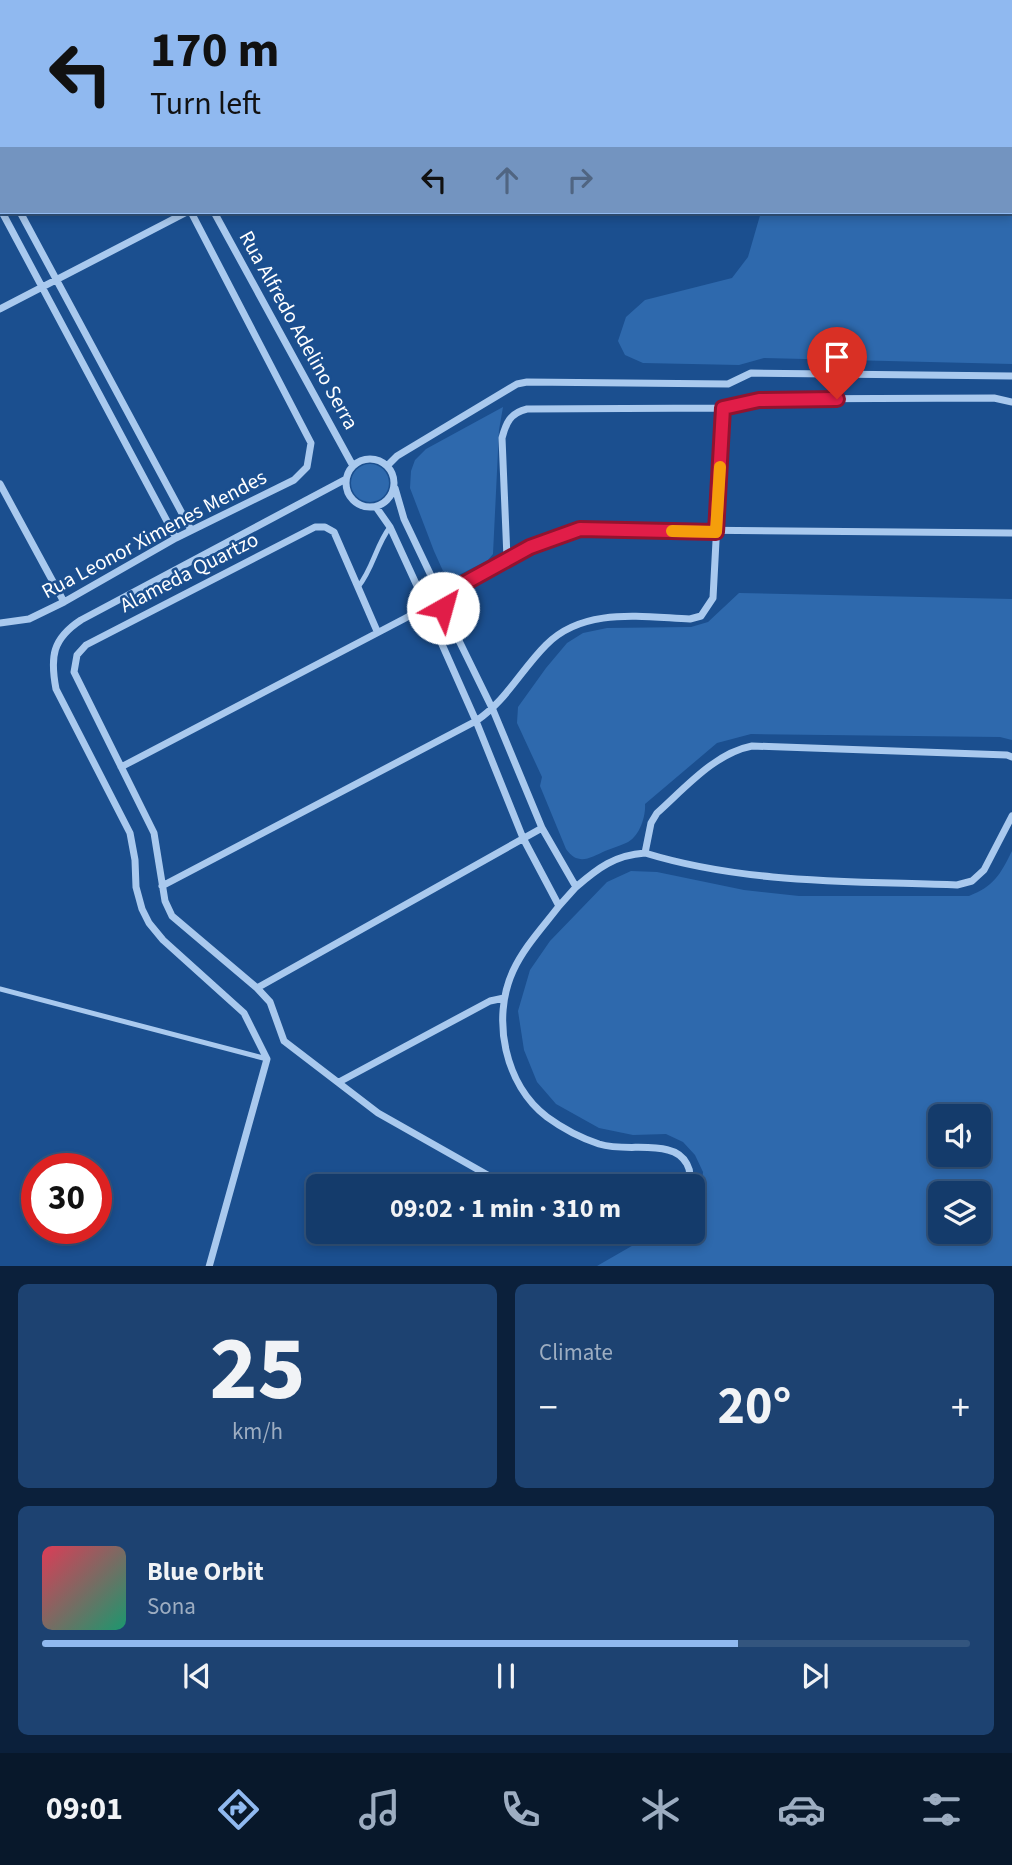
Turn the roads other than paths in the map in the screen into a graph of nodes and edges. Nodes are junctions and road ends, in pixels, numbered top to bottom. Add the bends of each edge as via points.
1 (3, 214) edge
2 (21, 214) edge
3 (185, 214) edge
4 (190, 214) edge
5 (215, 214) edge
6 (56, 279) junction
7 (42, 287) junction
8 (0, 309) edge
9 (1012, 376) edge
10 (1012, 402) edge
11 (723, 408) junction
12 (353, 466) junction
13 (387, 466) junction
14 (346, 479) junction
15 (0, 484) edge
16 (395, 486) junction
17 (376, 508) junction
18 (390, 527) junction
19 (191, 530) junction
20 (716, 532) junction
21 (1012, 533) edge
22 (176, 538) junction
23 (507, 558) junction
24 (435, 584) junction
25 (358, 587) junction
26 (418, 588) junction
27 (445, 594) junction
28 (64, 602) junction
29 (443, 608) junction
30 (419, 611) junction
31 (429, 615) junction
32 (0, 623) edge
33 (377, 631) junction
34 (493, 710) junction
35 (476, 721) junction
36 (1012, 757) edge
37 (121, 767) junction
38 (1012, 816) edge
39 (542, 828) junction
40 (523, 838) junction
41 (645, 853) junction
42 (162, 886) junction
43 (576, 887) junction
44 (559, 906) junction
45 (257, 988) junction
46 (0, 989) edge
47 (504, 998) junction
48 (267, 1059) junction
49 (339, 1082) junction
50 (486, 1174) edge
51 (690, 1174) edge
52 (209, 1266) edge

1 - 7 street
2 - 6 street
3 - 6 street
4 - 19 street, Rua Leonor Ximenes Mendes via 311,443 307,467 294,480
5 - 12 street, Rua Alfredo Adelino Serra
6 - 7 street
6 - 19 street
7 - 8 street
7 - 22 street
9 - 13 street via 751,373 728,384 527,382 481,405
10 - 11 street via 994,398 759,400
11 - 20 street
11 - 23 street via 517,411 502,438
12 - 13 street via 366,459
12 - 14 street
13 - 16 street
14 - 17 street via 353,501
14 - 48 street via 81,620 65,631 53,657 56,690 130,833 136,887 149,923 244,1013
15 - 28 street
16 - 17 street via 389,500
16 - 24 street via 404,519
17 - 18 street
18 - 25 lane
18 - 26 street
19 - 22 street, Rua Leonor Ximenes Mendes
20 - 21 street
20 - 23 street via 580,529
20 - 34 street via 713,598 701,616 617,617 579,623 545,646
22 - 28 street, Rua Leonor Ximenes Mendes
23 - 27 street
24 - 26 street
24 - 27 street
25 - 33 street, Alameda Quartzo
25 - 37 street, Alameda Quartzo via 334,532 315,527 86,645 77,655 74,672
26 - 30 street via 414,600
27 - 29 street
28 - 32 street, Rua Leonor Ximenes Mendes via 29,619
29 - 31 street
29 - 34 street
30 - 31 street
30 - 33 street
31 - 35 street
33 - 37 street
34 - 35 street
34 - 39 street
35 - 40 street
35 - 42 street
36 - 41 street via 742,748 711,763 657,813
37 - 42 street via 154,833
38 - 41 street via 984,870 957,886 771,878
39 - 40 street
39 - 43 street
40 - 44 street
40 - 45 street
41 - 43 street via 615,858
42 - 45 street via 172,916
43 - 44 street
44 - 47 street via 522,954
45 - 49 street via 274,1009 284,1041
46 - 48 lane
47 - 49 street via 490,1001
47 - 51 street via 502,1030 508,1059 523,1091 545,1115 600,1144 670,1150 682,1157
48 - 52 street
49 - 50 street via 378,1113

